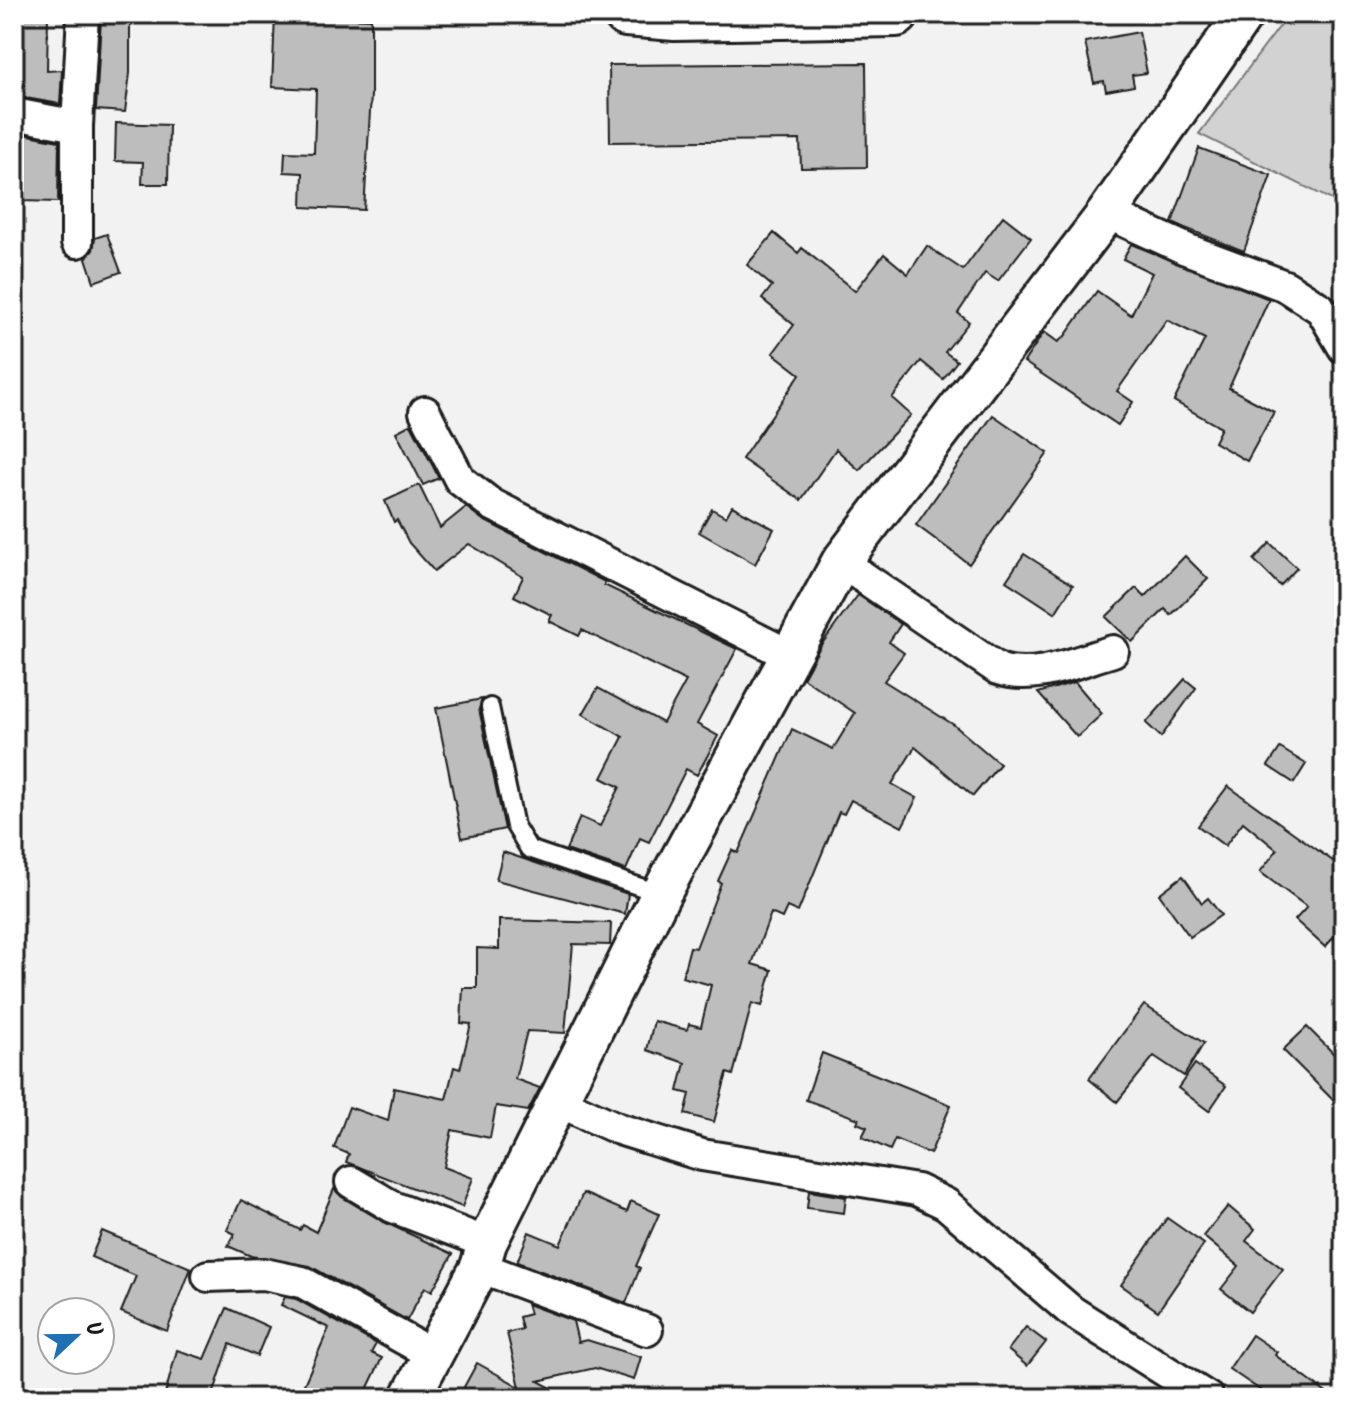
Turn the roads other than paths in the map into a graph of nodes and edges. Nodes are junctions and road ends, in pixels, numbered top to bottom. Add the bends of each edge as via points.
1 (83, 14) edge
2 (626, 14) edge
3 (896, 14) edge
4 (1244, 14) edge
5 (812, 16) edge
6 (14, 114) edge
7 (77, 126) junction
8 (1107, 213) junction
9 (77, 242) dead end
10 (1344, 348) edge
11 (425, 412) dead end
12 (841, 562) junction
13 (1113, 651) dead end
14 (789, 655) junction
15 (490, 707) dead end
16 (661, 894) junction
17 (560, 1102) junction
18 (351, 1182) dead end
19 (483, 1255) junction
20 (208, 1276) dead end
21 (647, 1330) dead end
22 (433, 1355) junction
23 (417, 1396) edge
24 (1208, 1398) edge

1 - 7 street
2 - 5 highway
3 - 5 highway
4 - 8 street
6 - 7 street
7 - 9 street
8 - 10 street via 1285,286 1321,309
8 - 12 street
11 - 14 street via 460,480 491,504
12 - 13 street via 1011,674 1054,669
12 - 14 street
14 - 16 street
15 - 16 lane via 515,826 529,849
16 - 17 street
17 - 19 street
17 - 24 street via 619,1129 702,1155 917,1190 946,1204 1071,1311
18 - 19 street
19 - 21 street
19 - 22 street
20 - 22 street via 264,1274 302,1282
22 - 23 street

